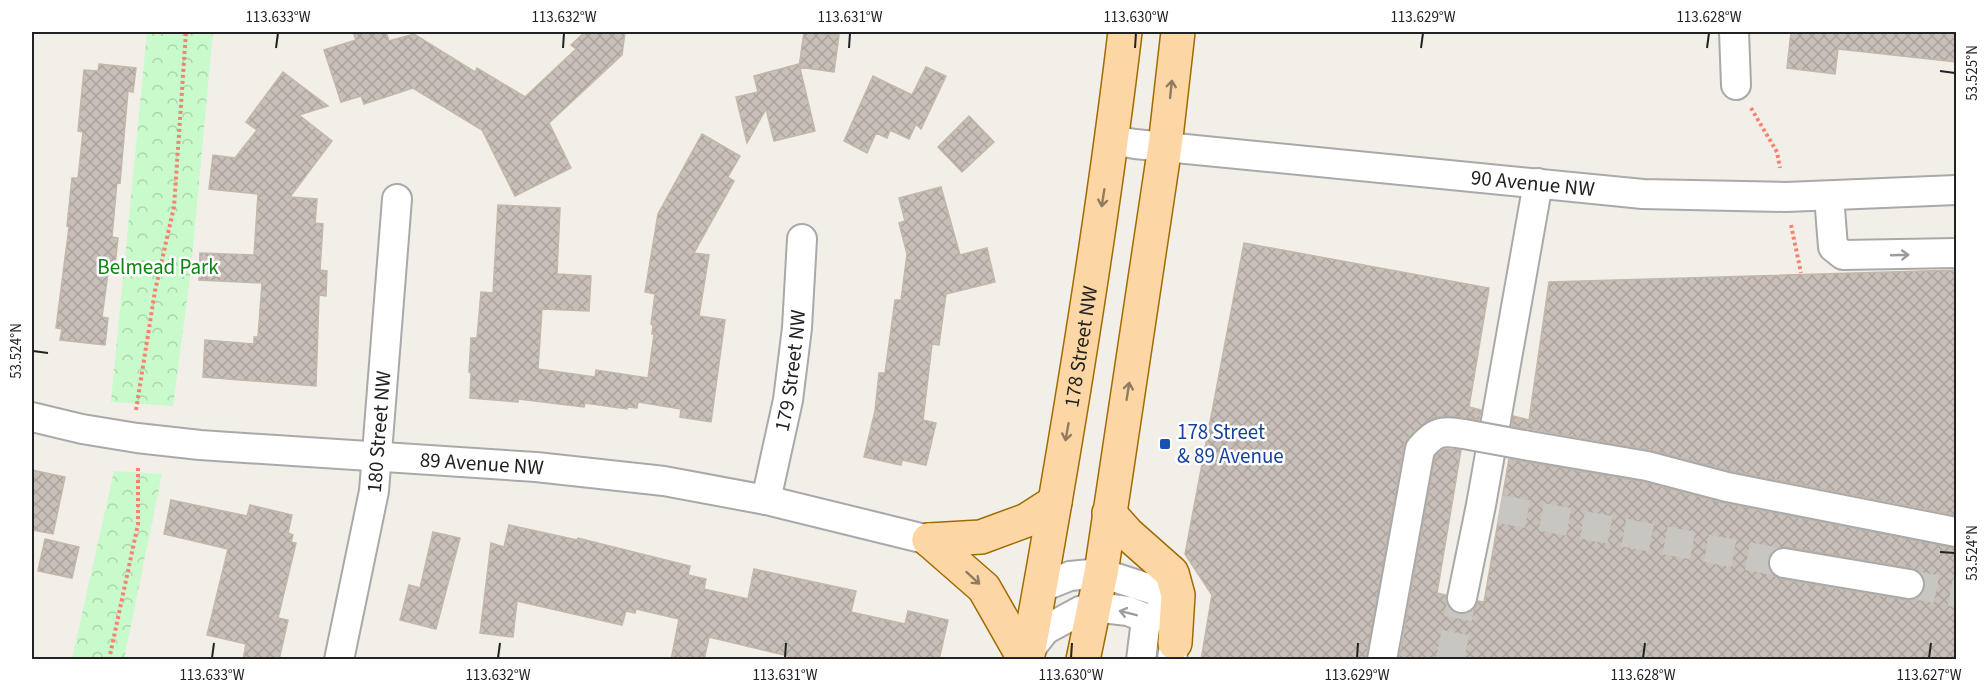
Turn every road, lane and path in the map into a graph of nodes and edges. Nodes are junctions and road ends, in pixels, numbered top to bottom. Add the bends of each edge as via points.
1 (186, 32) edge
2 (1125, 32) edge
3 (1178, 32) edge
4 (1734, 32) edge
5 (1736, 85) dead end
6 (1112, 140) junction
7 (1165, 146) junction
8 (1538, 183) junction
9 (1956, 190) edge
10 (1829, 196) junction
11 (397, 199) dead end
12 (802, 239) dead end
13 (1956, 253) edge
14 (136, 410) dead end
15 (32, 417) edge
16 (377, 456) junction
17 (138, 467) dead end
18 (766, 500) junction
19 (1055, 502) junction
20 (1109, 513) junction
21 (1956, 532) edge
22 (928, 540) junction
23 (1784, 562) tunnel mouth
24 (1101, 573) junction
25 (1910, 584) tunnel mouth
26 (1040, 588) junction
27 (1462, 598) tunnel mouth
28 (1094, 607) junction
29 (1173, 651) edge
30 (109, 660) edge
31 (339, 660) edge
32 (1026, 660) edge
33 (1083, 660) edge
34 (1141, 660) edge
35 (1382, 660) edge

1 - 14 path via 174,207 155,291
2 - 6 main road, 178 Street NW
7 -> 3 main road
4 - 5 street
6 - 7 street, 90 Avenue NW
6 -> 19 main road, 178 Street NW
7 - 8 street, 90 Avenue NW
20 -> 7 main road
8 - 10 street, 90 Avenue NW via 1643,194
8 - 27 street via 1491,507
9 - 10 street, 90 Avenue NW
10 -> 13 street via 1833,248 1847,263
11 - 16 street, 180 Street NW
12 - 18 street, 179 Street NW via 788,400
15 - 16 street, 89 Avenue NW via 137,438
16 - 18 street, 89 Avenue NW via 601,473
16 - 31 street, 180 Street NW via 368,525
17 - 30 path via 138,524
18 - 22 street, 89 Avenue NW
19 - 22 main road via 1027,519 981,537
19 - 26 main road, 178 Street NW
20 - 24 main road
20 - 29 main road via 1172,573 1178,595
21 - 35 street, bridge via 1726,487 1647,466 1443,432 1432,435 1420,449
22 -> 32 main road via 984,588
23 - 25 street
24 - 26 street via 1070,576
24 - 28 main road
24 - 29 street via 1157,591 1171,613
26 - 32 main road, 178 Street NW
28 - 32 street via 1044,630
28 - 33 main road
34 -> 28 street via 1143,617

